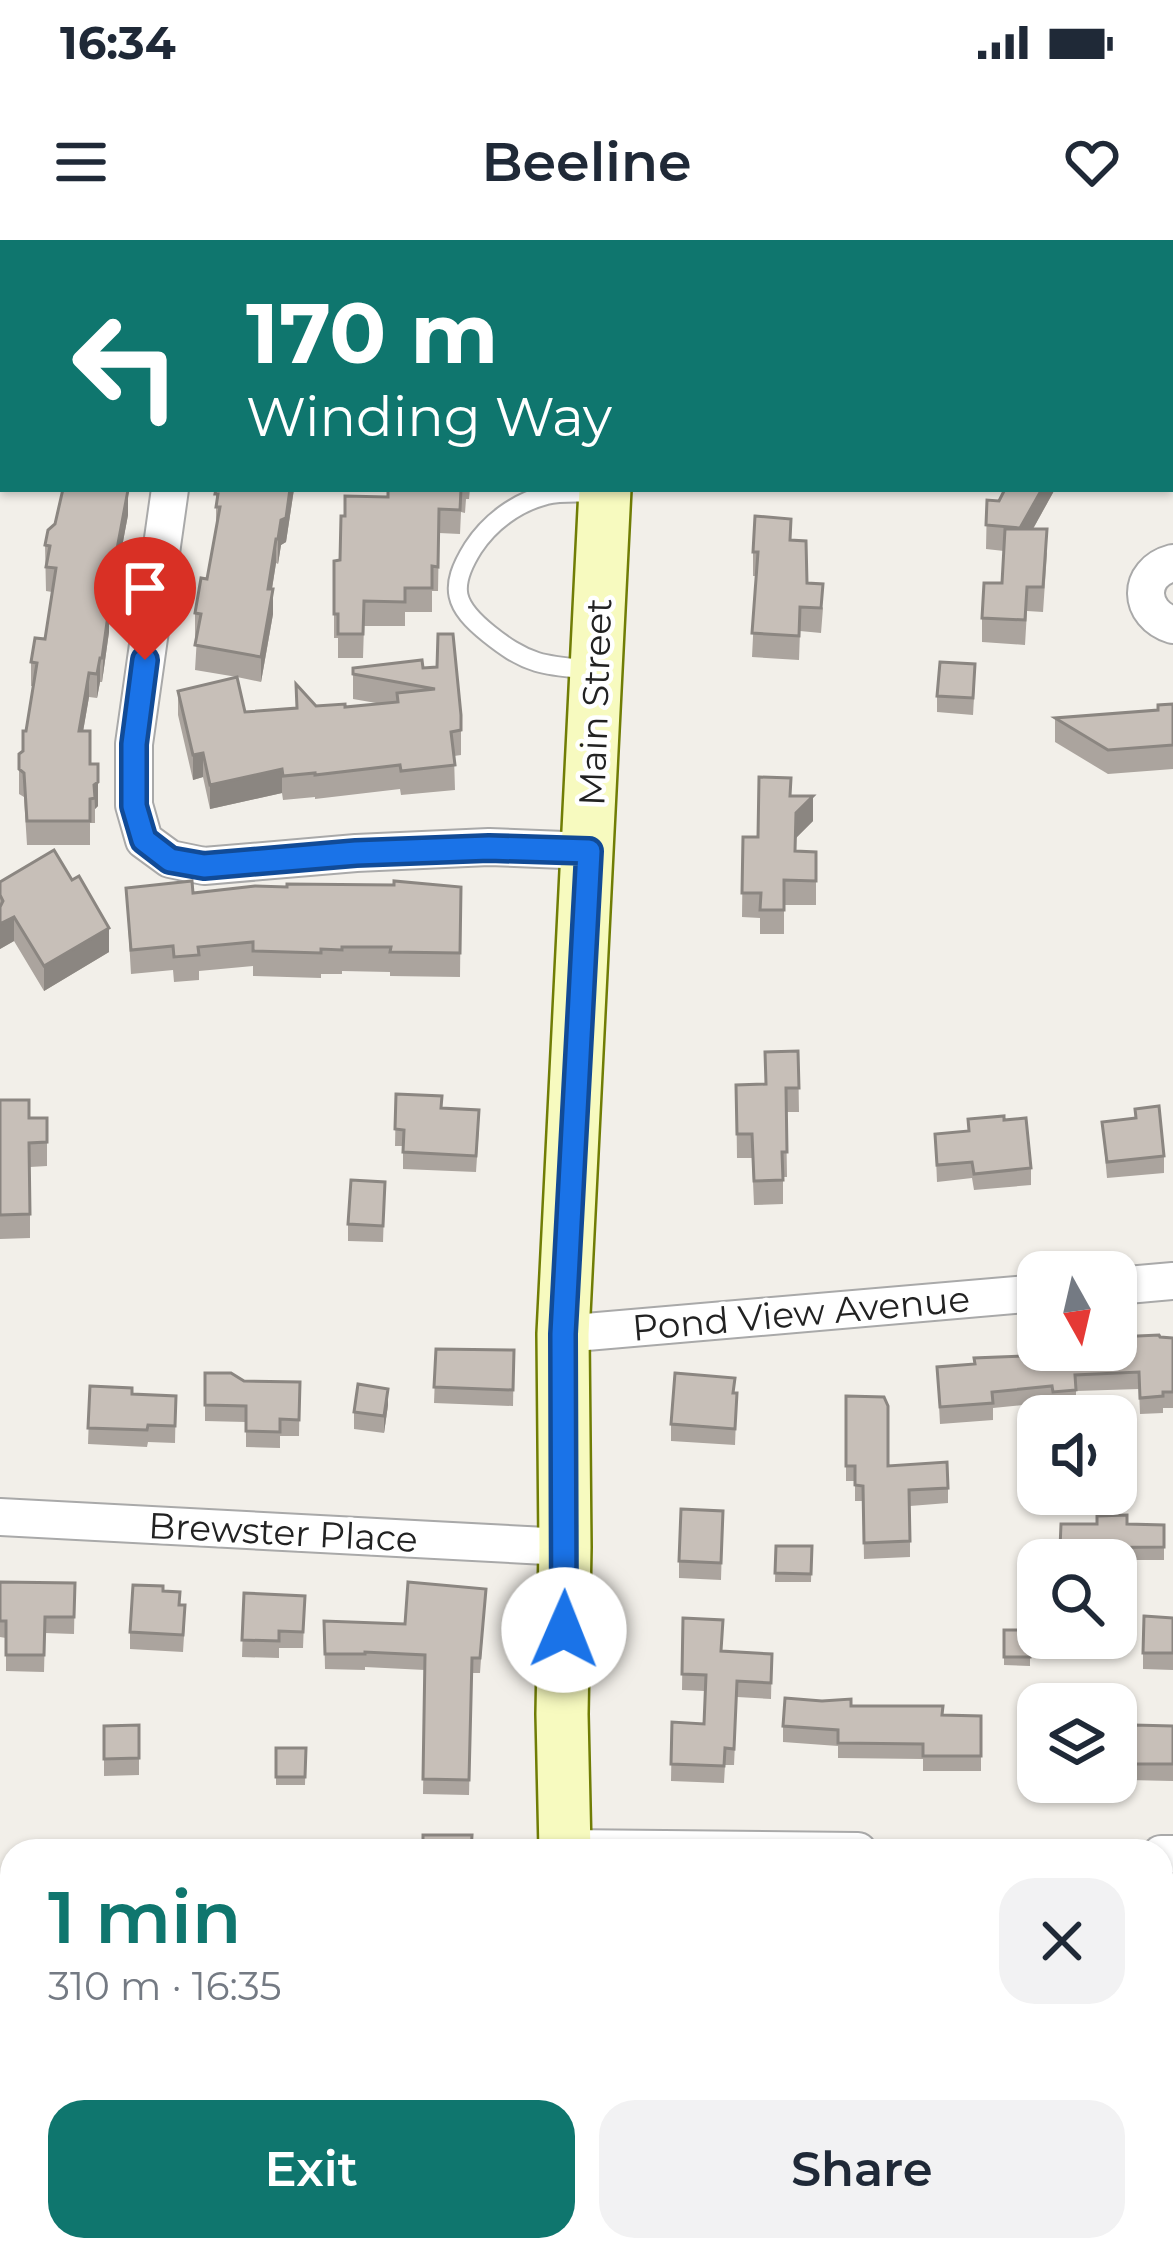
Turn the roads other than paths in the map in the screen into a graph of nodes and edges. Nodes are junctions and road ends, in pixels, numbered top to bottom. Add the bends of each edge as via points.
1 (170, 492) edge
2 (585, 492) edge
3 (604, 492) edge
4 (1173, 563) edge
5 (1173, 625) edge
6 (596, 670) junction
7 (589, 851) junction
8 (1173, 1281) edge
9 (1137, 1284) edge
10 (1017, 1294) edge
11 (563, 1334) junction
12 (0, 1517) edge
13 (565, 1547) junction
14 (565, 1839) edge

1 - 7 street via 134,744 134,806 144,840 170,860 204,866 356,853
2 - 6 lane via 548,494 508,511 466,559 458,597 463,612 515,654
3 - 6 main road, Main Street
4 - 5 street via 1150,577 1145,591 1149,609
6 - 7 main road, Main Street
7 - 11 main road, Main Street
8 - 9 street
10 - 11 street, Pond View Avenue
11 - 13 main road, Main Street
12 - 13 street, Brewster Place
13 - 14 main road, Main Street

